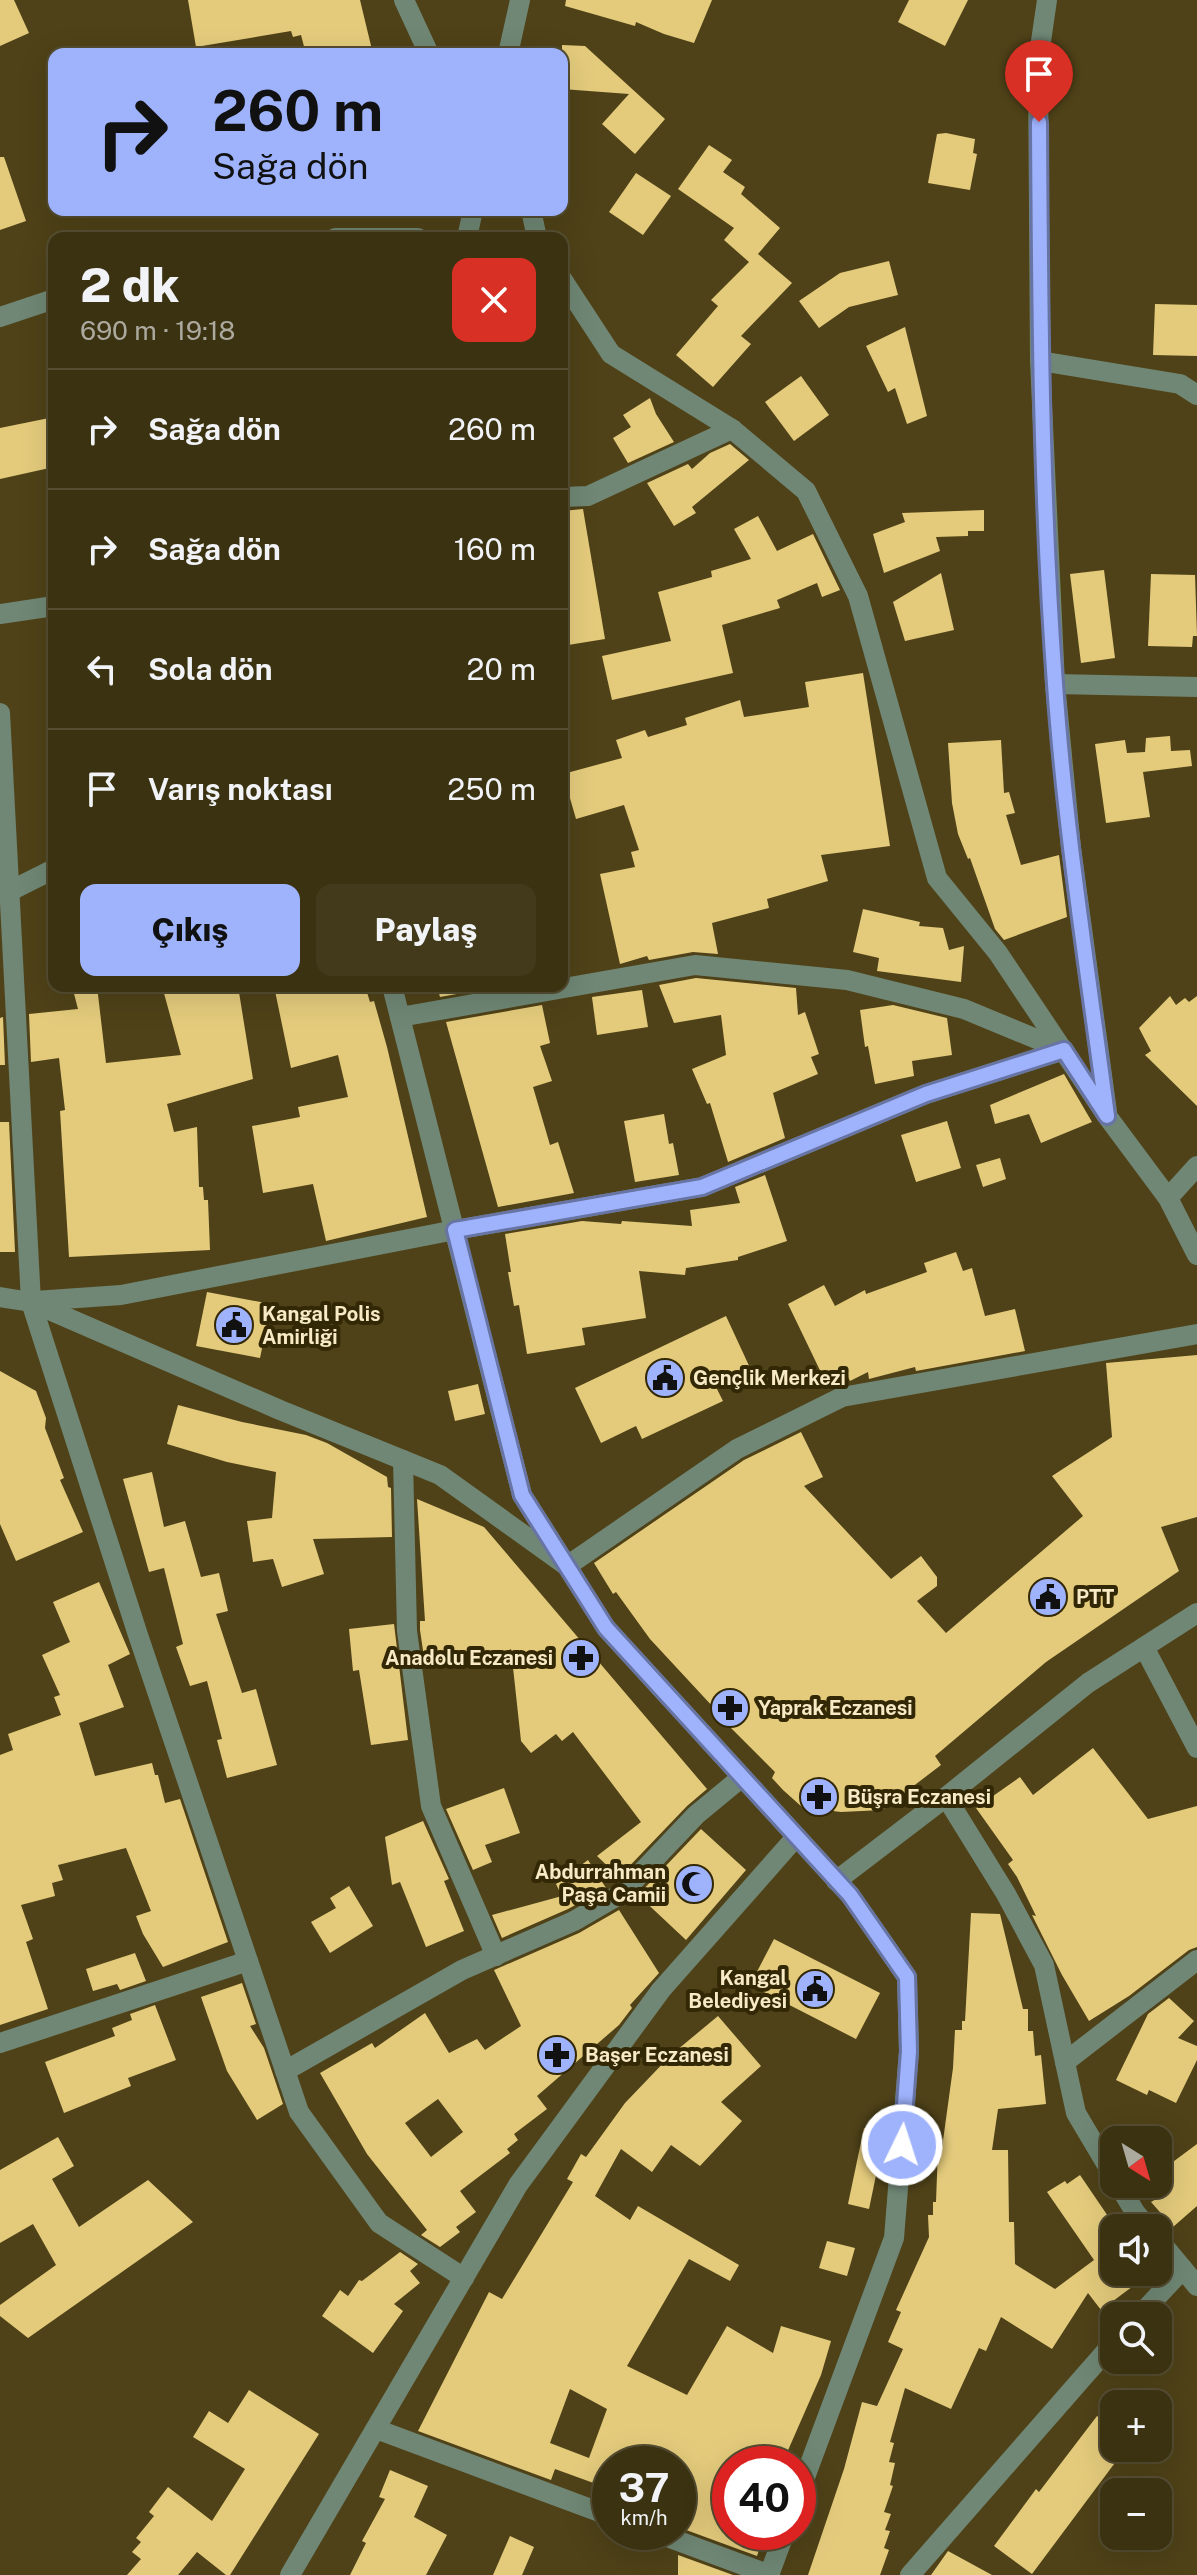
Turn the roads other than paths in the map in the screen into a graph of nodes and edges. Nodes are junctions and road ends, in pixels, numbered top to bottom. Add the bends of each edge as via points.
1 (404, 0) edge
2 (520, 0) edge
3 (1047, 0) edge
4 (426, 48) edge
5 (509, 48) edge
6 (568, 288) edge
7 (48, 301) edge
8 (0, 317) edge
9 (1040, 361) junction
10 (1197, 395) edge
11 (732, 429) junction
12 (568, 497) edge
13 (48, 607) edge
14 (0, 614) edge
15 (1055, 684) junction
16 (1197, 687) edge
17 (0, 713) edge
18 (48, 872) edge
19 (10, 891) junction
20 (568, 987) edge
21 (394, 992) edge
22 (542, 992) edge
23 (400, 1017) junction
24 (1064, 1050) junction
25 (9, 1060) edge
26 (1107, 1116) junction
27 (1197, 1166) edge
28 (1168, 1198) junction
29 (455, 1230) junction
30 (1197, 1255) edge
31 (0, 1297) edge
32 (31, 1302) junction
33 (1197, 1334) edge
34 (403, 1460) junction
35 (567, 1566) junction
36 (1197, 1613) edge
37 (1144, 1647) junction
38 (1197, 1748) edge
39 (742, 1777) junction
40 (946, 1797) junction
41 (796, 1837) junction
42 (836, 1881) junction
43 (496, 1956) junction
44 (1197, 1960) edge
45 (248, 1961) junction
46 (0, 2043) edge
47 (1065, 2062) junction
48 (285, 2071) junction
49 (1100, 2153) edge
50 (1172, 2256) edge
51 (1183, 2269) junction
52 (464, 2278) junction
53 (1197, 2286) edge
54 (1152, 2302) edge
55 (1100, 2358) edge
56 (376, 2429) junction
57 (816, 2448) edge
58 (592, 2509) edge
59 (696, 2548) edge
60 (778, 2550) edge
61 (290, 2575) edge
62 (769, 2575) edge
63 (910, 2575) edge

1 - 4 street
2 - 5 street
3 - 9 street via 1038,62
6 - 11 street via 611,354
7 - 8 street
9 - 10 street via 1180,384
9 - 15 street
11 - 12 street via 588,496
11 - 24 street via 806,491 858,596 937,878 998,953
13 - 14 street
15 - 16 street
15 - 26 street
17 - 19 street
18 - 19 street
19 - 25 street
20 - 24 street via 695,965 847,980 964,1009
21 - 23 street
22 - 23 street
23 - 29 street
24 - 26 street
24 - 29 street via 926,1094 702,1187
25 - 32 street
26 - 28 street
27 - 28 street
28 - 30 street
29 - 32 street via 121,1295
29 - 35 street via 522,1495
31 - 32 street
32 - 34 street
32 - 45 street
33 - 35 street via 842,1397 737,1449
34 - 35 street via 440,1475
34 - 43 street via 407,1631 431,1806
35 - 39 street via 606,1628
36 - 37 street
37 - 38 street
37 - 40 street via 1088,1683
39 - 41 street
39 - 43 street via 696,1815 622,1893
40 - 42 street
40 - 47 street via 1044,1965
41 - 42 street
41 - 52 street via 661,1990 518,2185
42 - 57 street via 907,1977 909,2051 894,2238
43 - 48 street
44 - 47 street
45 - 46 street
45 - 48 street
47 - 49 street via 1076,2113
48 - 52 street via 299,2112 379,2223
50 - 51 street
51 - 53 street
51 - 54 street
52 - 56 street
55 - 63 street
56 - 58 street
56 - 61 street
59 - 62 street
60 - 62 street

